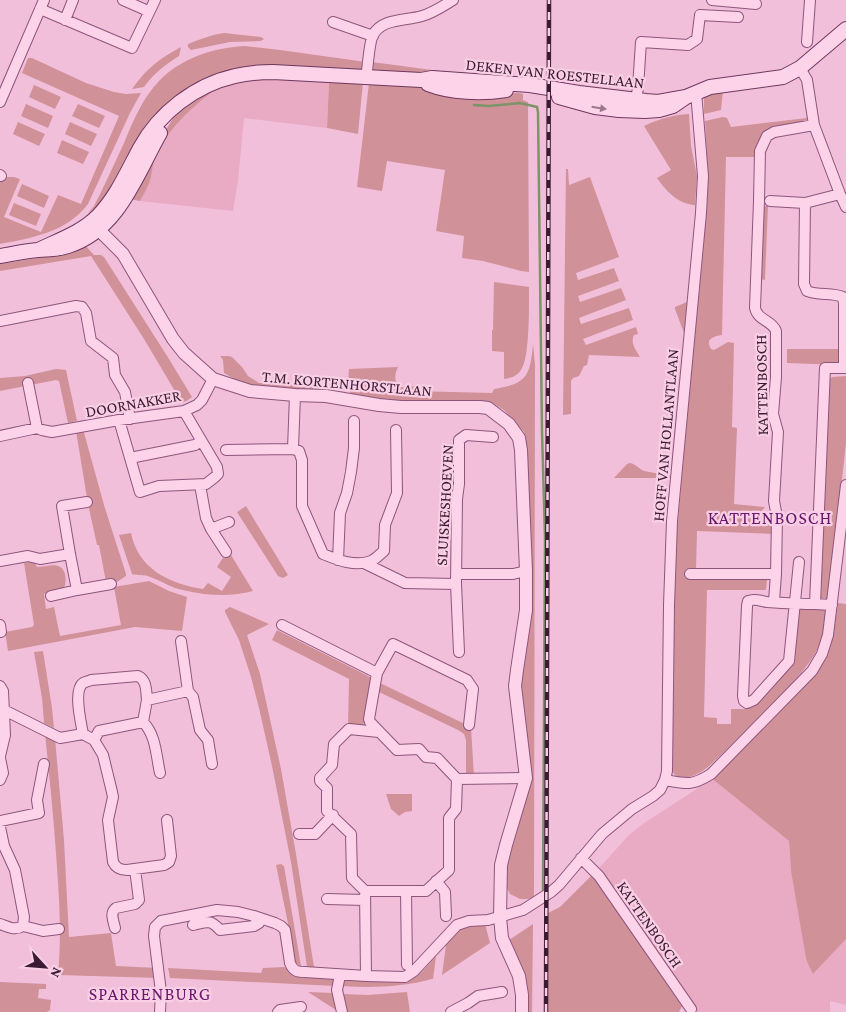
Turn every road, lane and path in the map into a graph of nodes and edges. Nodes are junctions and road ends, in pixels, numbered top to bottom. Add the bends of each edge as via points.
1 (73, 0) edge
2 (123, 0) edge
3 (155, 0) edge
4 (453, 0) edge
5 (712, 0) edge
6 (810, 0) edge
7 (42, 4) edge
8 (756, 4) dead end
9 (148, 11) junction
10 (738, 18) dead end
11 (65, 20) junction
12 (333, 22) dead end
13 (846, 29) edge
14 (372, 36) junction
15 (807, 42) dead end
16 (800, 68) junction
17 (366, 77) junction
18 (691, 95) junction
19 (0, 102) edge
20 (635, 106) junction
21 (814, 125) junction
22 (840, 194) junction
23 (770, 201) dead end
24 (806, 203) junction
25 (846, 207) edge
26 (98, 222) junction
27 (0, 256) edge
28 (0, 321) edge
29 (845, 368) edge
30 (213, 379) junction
31 (28, 383) dead end
32 (294, 395) junction
33 (184, 411) junction
34 (124, 419) junction
35 (354, 421) dead end
36 (37, 428) junction
37 (396, 430) dead end
38 (0, 436) edge
39 (493, 437) dead end
40 (201, 441) junction
41 (293, 449) junction
42 (226, 450) dead end
43 (130, 458) junction
44 (846, 484) edge
45 (200, 485) junction
46 (87, 502) dead end
47 (229, 522) dead end
48 (211, 529) junction
49 (226, 552) dead end
50 (70, 554) junction
51 (338, 560) junction
52 (0, 561) edge
53 (799, 562) dead end
54 (364, 563) junction
55 (842, 563) edge
56 (526, 571) junction
57 (690, 574) dead end
58 (776, 574) junction
59 (456, 579) junction
60 (111, 584) dead end
61 (77, 590) junction
62 (51, 596) dead end
63 (774, 601) junction
64 (795, 604) junction
65 (815, 604) junction
66 (832, 605) junction
67 (282, 625) dead end
68 (181, 641) dead end
69 (459, 652) dead end
70 (377, 673) junction
71 (0, 686) edge
72 (188, 691) junction
73 (147, 700) junction
74 (4, 710) junction
75 (143, 722) junction
76 (469, 725) dead end
77 (379, 732) junction
78 (82, 734) junction
79 (94, 740) junction
80 (0, 757) edge
81 (44, 764) dead end
82 (212, 764) dead end
83 (160, 773) dead end
84 (526, 778) junction
85 (457, 779) junction
86 (0, 780) edge
87 (665, 780) junction
88 (333, 816) junction
89 (167, 820) dead end
90 (0, 821) edge
91 (0, 827) edge
92 (300, 834) dead end
93 (582, 858) junction
94 (135, 868) junction
95 (436, 881) junction
96 (406, 891) junction
97 (365, 895) junction
98 (327, 899) dead end
99 (254, 916) junction
100 (446, 916) dead end
101 (500, 917) junction
102 (0, 924) edge
103 (193, 925) dead end
104 (23, 926) junction
105 (59, 928) dead end
106 (115, 928) dead end
107 (407, 965) dead end
108 (340, 975) junction
109 (366, 976) junction
110 (502, 992) dead end
111 (301, 1007) dead end
112 (469, 1008) edge
113 (691, 1009) dead end
114 (160, 1012) edge
115 (278, 1012) edge
116 (342, 1012) edge
117 (451, 1012) edge
118 (522, 1012) edge

1 - 11 street
2 - 9 street
3 - 9 street
4 - 14 street via 431,13 388,22
5 - 8 street
6 - 15 street
7 - 11 street
7 - 19 street
9 - 11 street via 132,48
10 - 20 street via 700,15 696,39 688,45 641,42
12 - 14 street
13 - 16 main road, DEKEN VAN ROESTELLAAN
14 - 17 street
16 - 18 main road, DEKEN VAN ROESTELLAAN via 783,77 710,87
16 - 21 street via 807,80
17 - 20 main road, DEKEN VAN ROESTELLAAN via 530,85
17 - 26 main road, DEKEN VAN ROESTELLAAN via 251,73 197,91 156,124
18 - 20 main road, DEKEN VAN ROESTELLAAN
18 - 87 street, HOFF VAN HOLLANTLAAN via 703,176 672,521
21 - 22 street
21 - 58 street, KATTENBOSCH via 774,132 767,136 760,152 755,308 756,314 772,324 776,331
22 - 24 street
22 - 25 street
23 - 24 street
24 - 29 street via 804,284 807,291 814,294 843,297
26 - 27 main road, DEKEN VAN ROESTELLAAN via 38,250
26 - 30 street, T.M. KORTENHORSTLAAN via 123,254 173,339
28 - 34 street via 76,306 85,309 91,341 113,358 115,375 125,392
29 - 65 street via 825,368
30 - 32 street, T.M. KORTENHORSTLAAN via 250,391
30 - 33 street, DOORNAKKER via 202,400
31 - 36 street
32 - 41 street
32 - 56 street, T.M. KORTENHORSTLAAN via 326,396 402,407 488,408 509,424 519,438
33 - 34 street, DOORNAKKER
33 - 40 street
34 - 36 street, DOORNAKKER via 52,432
34 - 43 street
35 - 51 street via 351,472 340,513
36 - 38 street, DOORNAKKER
37 - 54 street via 397,493 385,524 384,551
39 - 59 street, SLUISKESHOEVEN via 466,435 459,440
40 - 43 street
40 - 45 street via 218,474
41 - 42 street
41 - 51 street via 299,451 302,460 302,506 323,554
43 - 45 street via 140,492 158,486
44 - 55 street
45 - 48 street
46 - 50 street via 62,506
47 - 48 street
48 - 49 street
50 - 52 street
50 - 61 street
51 - 54 street, SLUISKESHOEVEN
53 - 64 street
54 - 59 street, SLUISKESHOEVEN via 405,583
55 - 66 street
56 - 59 street, SLUISKESHOEVEN
56 - 84 street, T.M. KORTENHORSTLAAN via 526,610 515,686
57 - 58 street
58 - 63 street, KATTENBOSCH
59 - 69 street, SLUISKESHOEVEN
60 - 61 street
61 - 62 street
63 - 64 street
63 - 64 street via 753,599 746,606 743,696 747,703 754,700 790,661
64 - 65 street
65 - 66 street
66 - 87 street via 828,635 812,671 712,774 691,784
67 - 70 street
68 - 72 street
70 - 76 street via 393,644 467,680 473,689
70 - 77 street via 369,719
71 - 74 street
72 - 73 street
72 - 82 street via 194,697 200,730 208,740
73 - 75 street
73 - 78 street via 145,683 138,676 84,683 78,695
74 - 78 street via 60,738
74 - 80 street via 5,734
75 - 79 street via 99,731
75 - 83 street via 152,734
77 - 85 street via 398,750 419,750 426,757 437,758
77 - 88 street via 349,729 334,744 332,764 320,778 327,788 327,811
78 - 79 street
79 - 94 street via 103,756 113,797 108,820 115,866 122,870
80 - 86 street via 3,773
81 - 90 street via 37,800 39,813
84 - 85 street
84 - 101 street, T.M. KORTENHORSTLAAN via 501,866
85 - 95 street via 456,809 449,818 448,870
87 - 93 street via 660,790 602,834
88 - 92 street via 315,834
88 - 97 street via 351,834 352,878
89 - 94 street via 172,856 169,862
91 - 104 street via 15,870
93 - 101 street via 551,892 523,910
93 - 113 street, KATTENBOSCH via 599,876
94 - 106 street via 139,900 113,910
95 - 96 street via 426,891
95 - 100 street via 445,892
96 - 97 street
96 - 107 street
97 - 98 street
97 - 109 street
99 - 103 street via 259,924 254,926 220,930 208,922
99 - 108 street via 285,930 290,963 295,971
99 - 114 street via 217,910 161,921 154,936 161,992
101 - 109 street via 457,925 405,977
101 - 118 street, T.M. KORTENHORSTLAAN via 502,938 519,976
102 - 104 street via 11,929
104 - 105 street via 43,931
108 - 109 street
108 - 116 street via 338,990
110 - 112 street via 478,996
111 - 115 street
112 - 117 street

